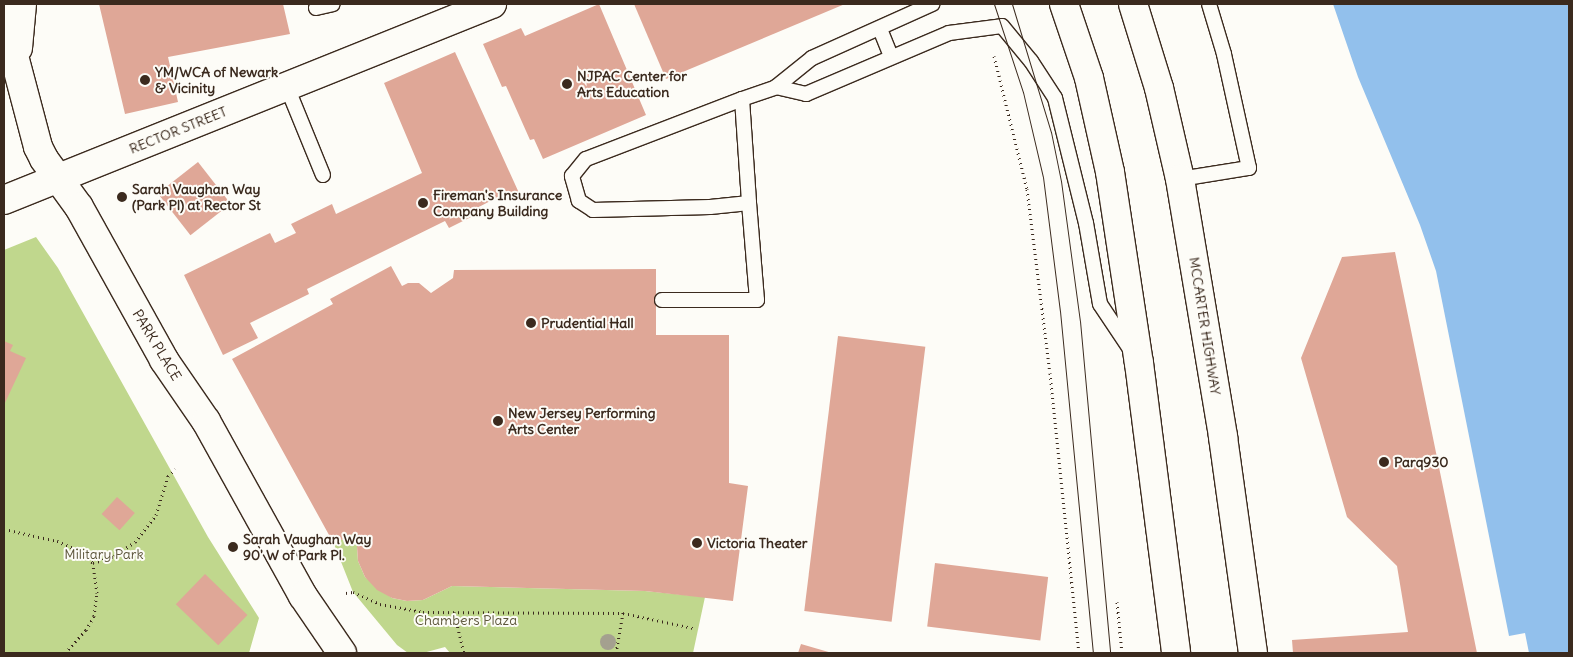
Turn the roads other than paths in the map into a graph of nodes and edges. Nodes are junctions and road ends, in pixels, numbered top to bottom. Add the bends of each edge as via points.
1 (22, 4) edge
2 (333, 4) edge
3 (492, 4) edge
4 (932, 4) edge
5 (1064, 4) edge
6 (1134, 4) edge
7 (1210, 4) edge
8 (316, 8) dead end
9 (465, 9) edge
10 (4, 18) edge
11 (880, 29) junction
12 (891, 56) junction
13 (16, 62) junction
14 (287, 87) junction
15 (776, 87) junction
16 (742, 99) junction
17 (323, 175) dead end
18 (58, 179) junction
19 (1180, 179) junction
20 (4, 200) edge
21 (749, 203) junction
22 (662, 300) dead end
23 (1139, 363) junction
24 (331, 650) edge
25 (1176, 653) edge
26 (1253, 653) edge

1 - 13 main road
2 - 8 lane
3 - 9 main road, RECTOR STREET
4 - 11 lane
5 - 23 main road via 1089,78 1110,172
6 - 19 main road, MCCARTER HIGHWAY
7 - 19 lane via 1249,168
9 - 14 main road, RECTOR STREET
10 - 13 main road, PARK PLACE
11 - 12 lane
11 - 15 lane via 812,58
12 - 15 lane via 806,94
12 - 23 lane via 948,33 1002,26 1031,61 1054,98 1086,223 1100,304
13 - 18 main road, PARK PLACE via 38,147
14 - 17 lane
14 - 18 main road, RECTOR STREET
15 - 16 lane
16 - 21 lane
16 - 21 lane via 586,159 572,176 579,201 593,210
18 - 20 main road, RECTOR STREET
18 - 24 main road, PARK PLACE via 79,207 164,360 206,421
19 - 26 main road, MCCARTER HIGHWAY via 1223,437
21 - 22 lane via 757,300
23 - 25 main road

